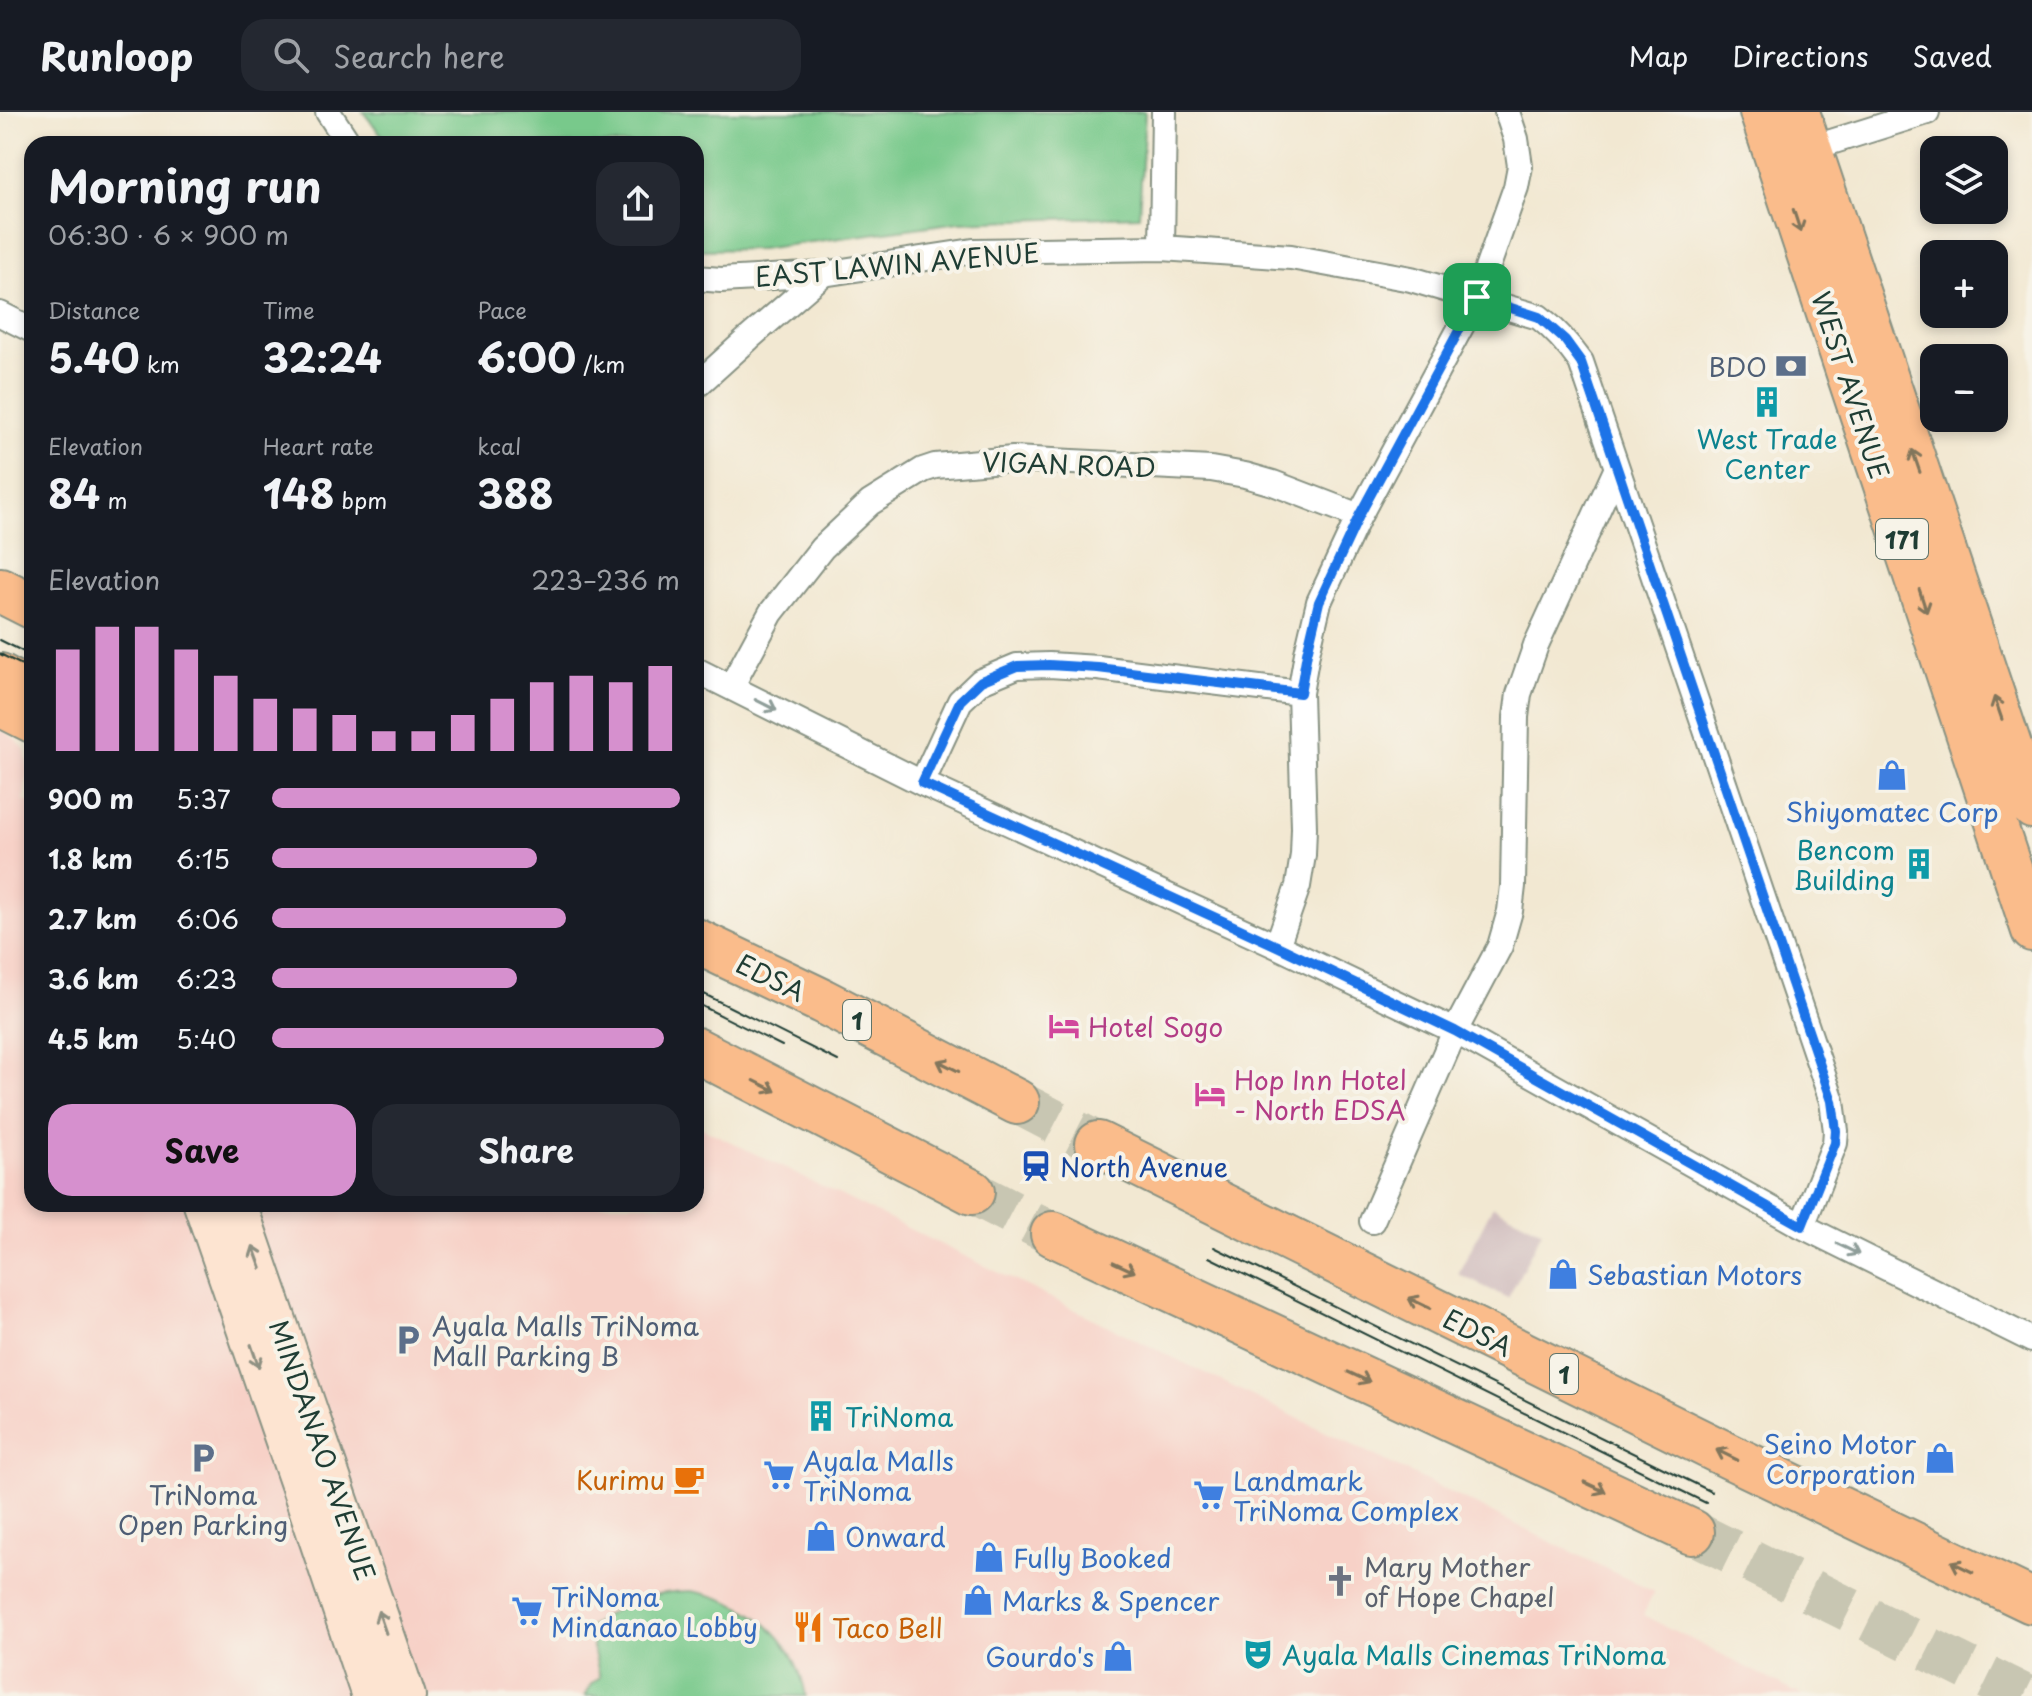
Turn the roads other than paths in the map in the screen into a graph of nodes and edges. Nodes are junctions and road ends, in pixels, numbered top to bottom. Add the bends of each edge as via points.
1 (328, 112) edge
2 (1164, 112) edge
3 (1507, 112) edge
4 (1927, 112) edge
5 (1766, 130) edge
6 (1805, 130) edge
7 (344, 136) edge
8 (1162, 248) junction
9 (823, 274) junction
10 (704, 279) edge
11 (1477, 297) junction
12 (0, 314) edge
13 (24, 326) edge
14 (704, 379) edge
15 (1616, 470) junction
16 (1359, 516) junction
17 (0, 590) edge
18 (24, 602) edge
19 (704, 674) edge
20 (0, 676) edge
21 (731, 687) junction
22 (24, 689) edge
23 (1300, 693) junction
24 (0, 706) edge
25 (24, 718) edge
26 (922, 783) junction
27 (2032, 808) edge
28 (2032, 931) edge
29 (704, 945) edge
30 (1277, 946) junction
31 (1455, 1031) junction
32 (704, 1054) edge
33 (1017, 1102) tunnel mouth
34 (1098, 1144) tunnel mouth
35 (972, 1192) tunnel mouth
36 (205, 1212) edge
37 (241, 1212) edge
38 (1372, 1221) dead end
39 (1802, 1226) junction
40 (1053, 1234) tunnel mouth
41 (2032, 1340) edge
42 (1692, 1532) tunnel mouth
43 (2032, 1601) edge
44 (370, 1696) edge
45 (407, 1696) edge

1 - 7 street
2 - 8 street
3 - 11 street via 1520,166
4 - 6 street
5 - 6 street
5 -> 28 main road, WEST AVENUE / 171
27 -> 6 main road, WEST AVENUE / 171
8 - 9 street, EAST LAWIN AVENUE via 973,251
8 - 11 street, EAST LAWIN AVENUE via 1291,257
9 - 10 street, EAST LAWIN AVENUE
9 - 14 street
11 - 15 street, EAST LAWIN AVENUE via 1539,317 1565,340 1581,362
11 - 16 street
12 - 13 street
15 - 31 street via 1519,694 1510,911 1500,946
15 - 39 street, EAST LAWIN AVENUE via 1832,1101 1835,1143
16 - 21 street, VIGAN ROAD via 1273,483 1211,469 1013,459 935,466 870,503 822,548 771,613
16 - 23 street via 1319,602
17 - 18 highway
19 - 21 street
20 - 22 highway
21 -> 26 street
23 - 26 street via 1098,668 1017,666 981,681 960,701
23 - 30 street via 1303,855
24 - 25 main road
26 - 30 street
33 -> 29 highway, EDSA / 1
30 - 31 street
31 - 38 street
31 - 39 street
32 -> 35 highway
43 -> 34 highway, EDSA / 1
36 -> 44 street, MINDANAO AVENUE
45 -> 37 street, MINDANAO AVENUE
39 -> 41 street
40 -> 42 highway

